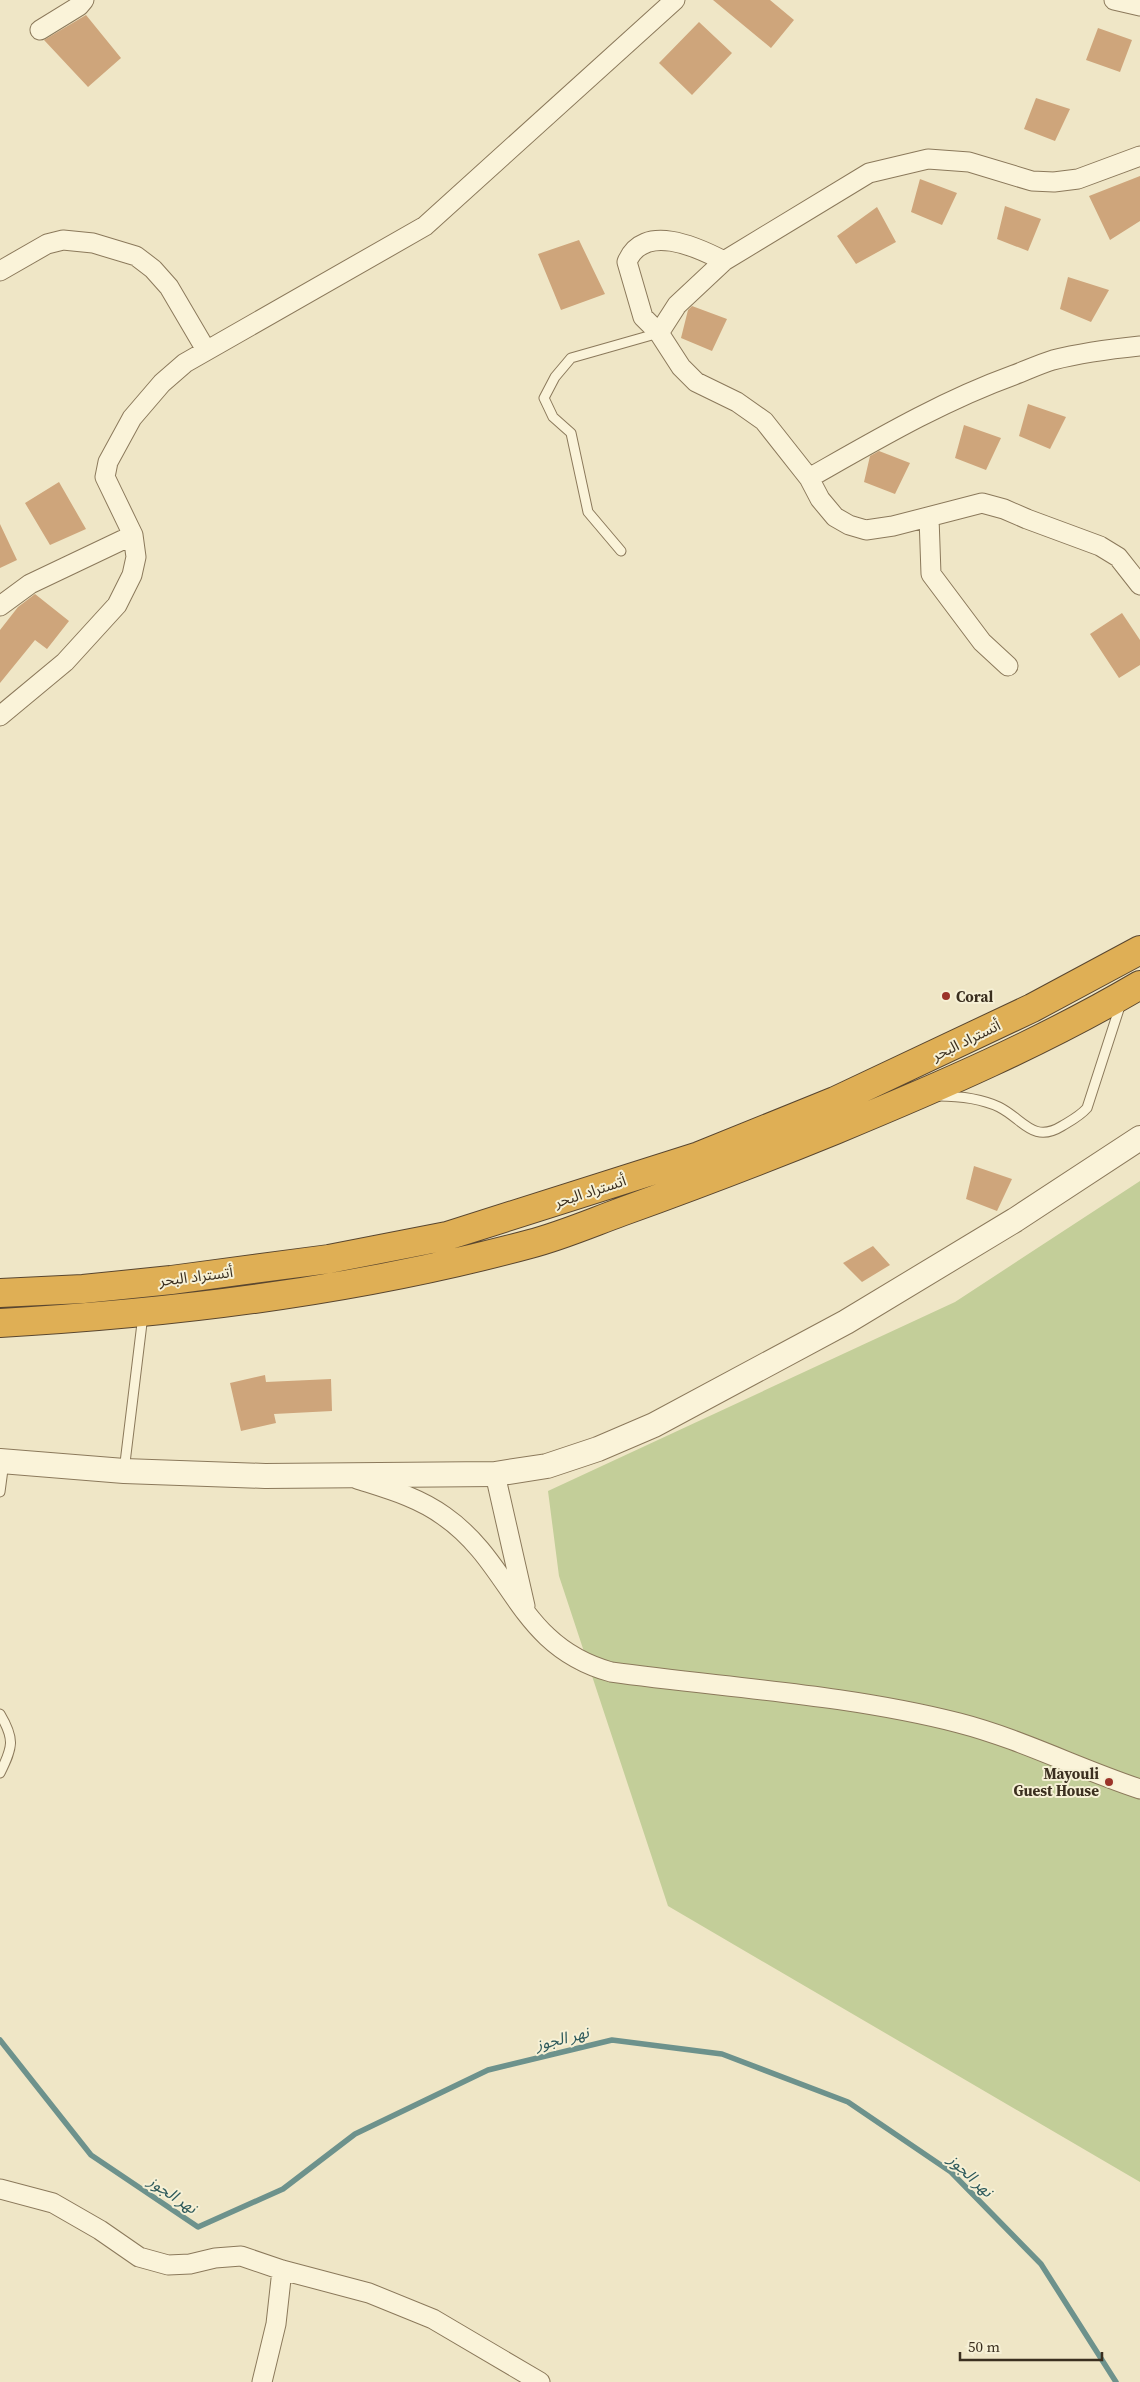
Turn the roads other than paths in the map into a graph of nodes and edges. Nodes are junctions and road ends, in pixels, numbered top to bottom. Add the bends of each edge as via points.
1 (84, 0) edge
2 (675, 0) edge
3 (1114, 0) edge
4 (1140, 6) edge
5 (40, 30) dead end
6 (1140, 156) edge
7 (724, 261) junction
8 (0, 271) edge
9 (659, 333) junction
10 (1140, 346) edge
11 (206, 350) junction
12 (810, 478) junction
13 (929, 517) junction
14 (133, 535) junction
15 (621, 551) dead end
16 (1140, 585) edge
17 (0, 606) edge
18 (1008, 666) dead end
19 (0, 716) edge
20 (1140, 950) edge
21 (1132, 990) edge
22 (896, 1104) junction
23 (1140, 1138) edge
24 (0, 1293) edge
25 (143, 1314) junction
26 (0, 1323) edge
27 (2, 1462) edge
28 (124, 1471) junction
29 (494, 1474) junction
30 (344, 1475) junction
31 (0, 1492) edge
32 (528, 1617) junction
33 (0, 1714) edge
34 (0, 1773) edge
35 (1140, 1789) edge
36 (0, 2189) edge
37 (282, 2270) junction
38 (262, 2382) edge
39 (540, 2382) edge

1 - 5 street
2 - 11 street via 425,226
3 - 4 street
6 - 7 street via 1078,179 1054,182 1032,181 969,162 928,159 895,165 869,173
7 - 9 street via 677,305
7 - 9 street via 704,250 666,241 648,241 630,253 627,262 643,317
8 - 11 street via 47,244 63,240 92,243 136,256 154,269 169,287
9 - 12 street via 681,367 696,382 737,402 764,421
9 - 15 lane via 571,358 555,377 544,398 553,417 571,433 588,512
10 - 12 street via 1053,360 1001,379 885,434
11 - 14 street via 162,383 132,418 108,462 105,477
12 - 13 street via 820,499 835,517 849,525 866,530
13 - 16 street via 982,503 1004,509 1100,546 1118,557
13 - 18 street via 931,574 982,642
14 - 17 street via 30,584
14 - 19 street via 136,557 132,575 117,605 64,662
20 - 24 highway, أتستراد البحر via 1032,1008 835,1101 699,1156 447,1236 329,1259 171,1280
21 - 22 highway, أتستراد البحر via 1040,1040
21 - 22 lane via 1087,1108 1051,1133 1038,1132 999,1107 968,1098 933,1096
22 - 25 highway, أتستراد البحر via 728,1174 534,1243 427,1270 322,1290
23 - 29 street via 1015,1220 846,1322 654,1425 547,1466
25 - 26 highway, أتستراد البحر
25 - 28 lane
27 - 28 street
27 - 31 lane
28 - 30 street
29 - 30 street
29 - 32 street
30 - 32 street via 411,1496 445,1516 475,1544
32 - 35 street via 551,1641 576,1659 597,1668 722,1687 850,1701 916,1713 1022,1744
33 - 34 lane via 10,1731 12,1744
36 - 37 street via 53,2203 139,2257 168,2265 241,2256
37 - 38 street via 276,2324
37 - 39 street via 368,2293 433,2319

